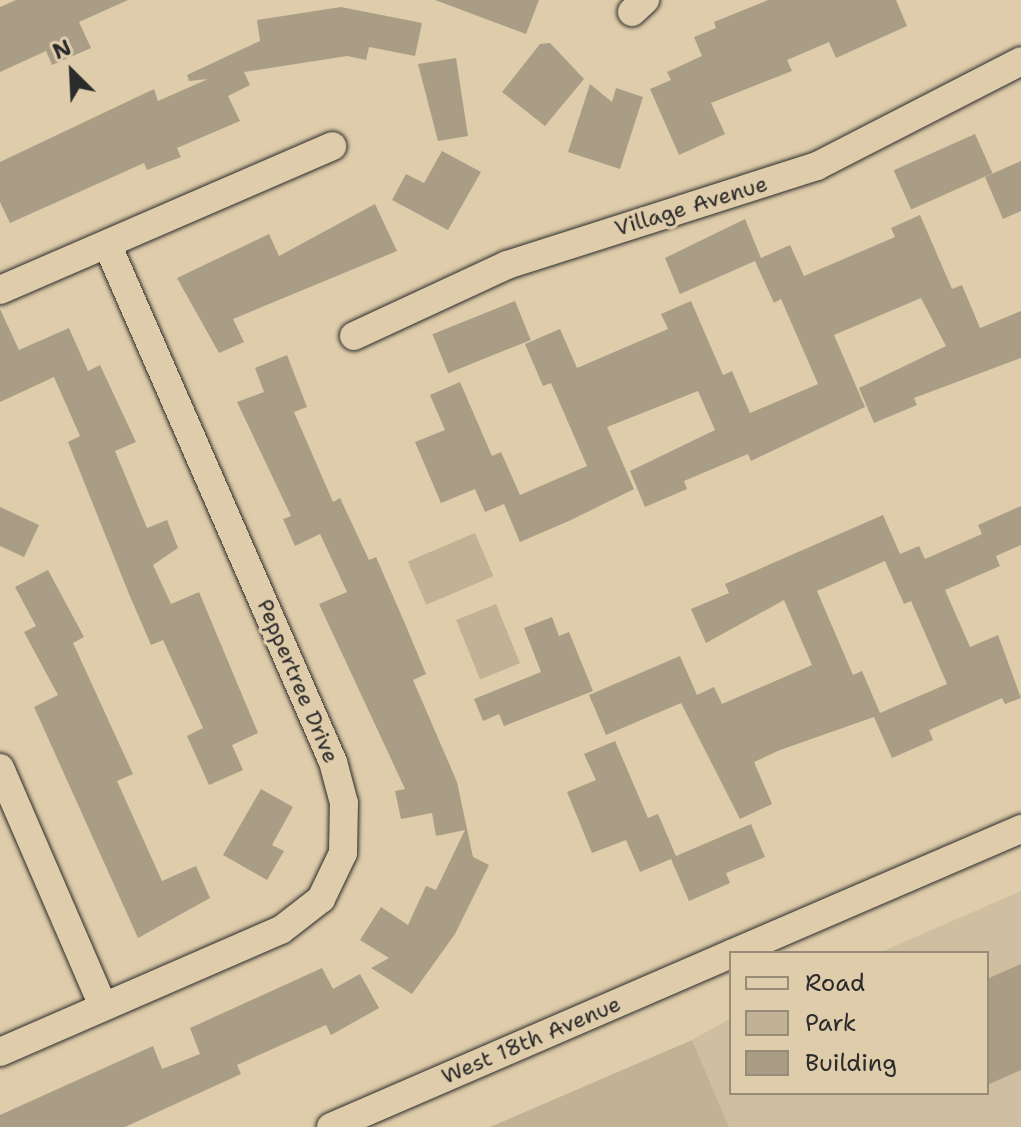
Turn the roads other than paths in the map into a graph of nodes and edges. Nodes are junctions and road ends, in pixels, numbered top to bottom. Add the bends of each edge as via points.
1 (1021, 61) edge
2 (332, 146) dead end
3 (107, 244) junction
4 (0, 290) edge
5 (354, 336) dead end
6 (0, 768) edge
7 (1021, 829) edge
8 (739, 951) edge
9 (729, 955) edge
10 (103, 1006) junction
11 (0, 1052) edge
12 (331, 1127) edge

1 - 5 street, Village Avenue via 817,166 507,265
2 - 3 street
3 - 4 street
3 - 10 street, Peppertree Drive via 333,762 346,827 334,880 305,915
6 - 10 street
7 - 8 street, West 18th Avenue
9 - 12 street, West 18th Avenue
10 - 11 street, Peppertree Drive

